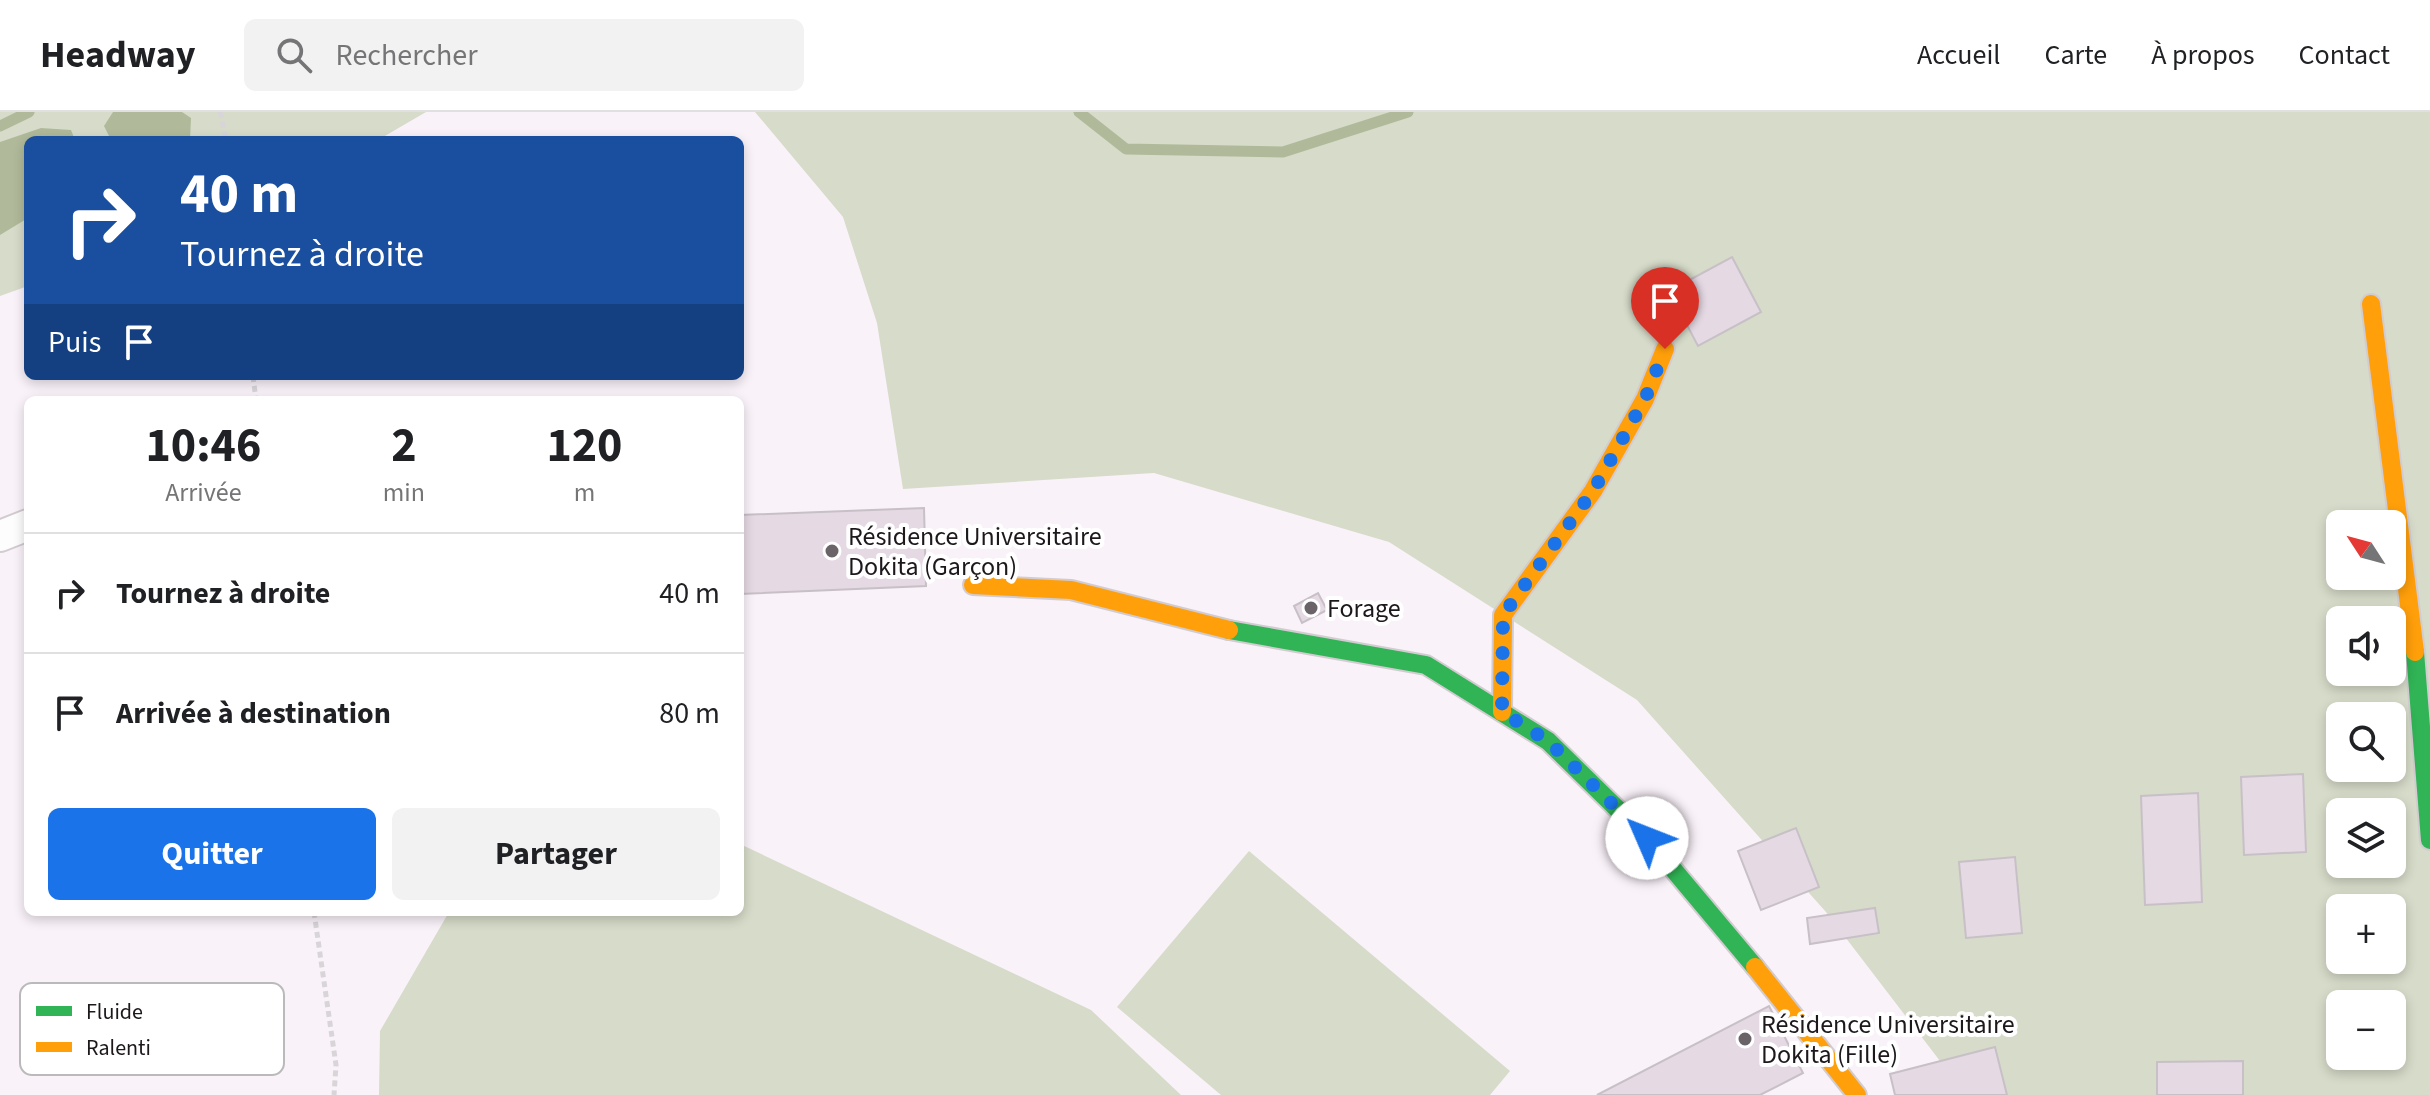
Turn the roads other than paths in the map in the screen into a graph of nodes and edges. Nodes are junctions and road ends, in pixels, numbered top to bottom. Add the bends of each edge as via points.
1 (2371, 304) dead end
2 (1665, 349) dead end
3 (24, 527) edge
4 (0, 536) edge
5 (973, 585) dead end
6 (1502, 712) junction
7 (2427, 750) edge
8 (2430, 840) edge
9 (1857, 1095) edge

1 - 7 street
2 - 6 street via 1645,399 1593,491 1503,615
3 - 4 street
5 - 6 street via 1071,590 1215,627 1426,665
6 - 9 street via 1548,741 1647,838
7 - 8 street

